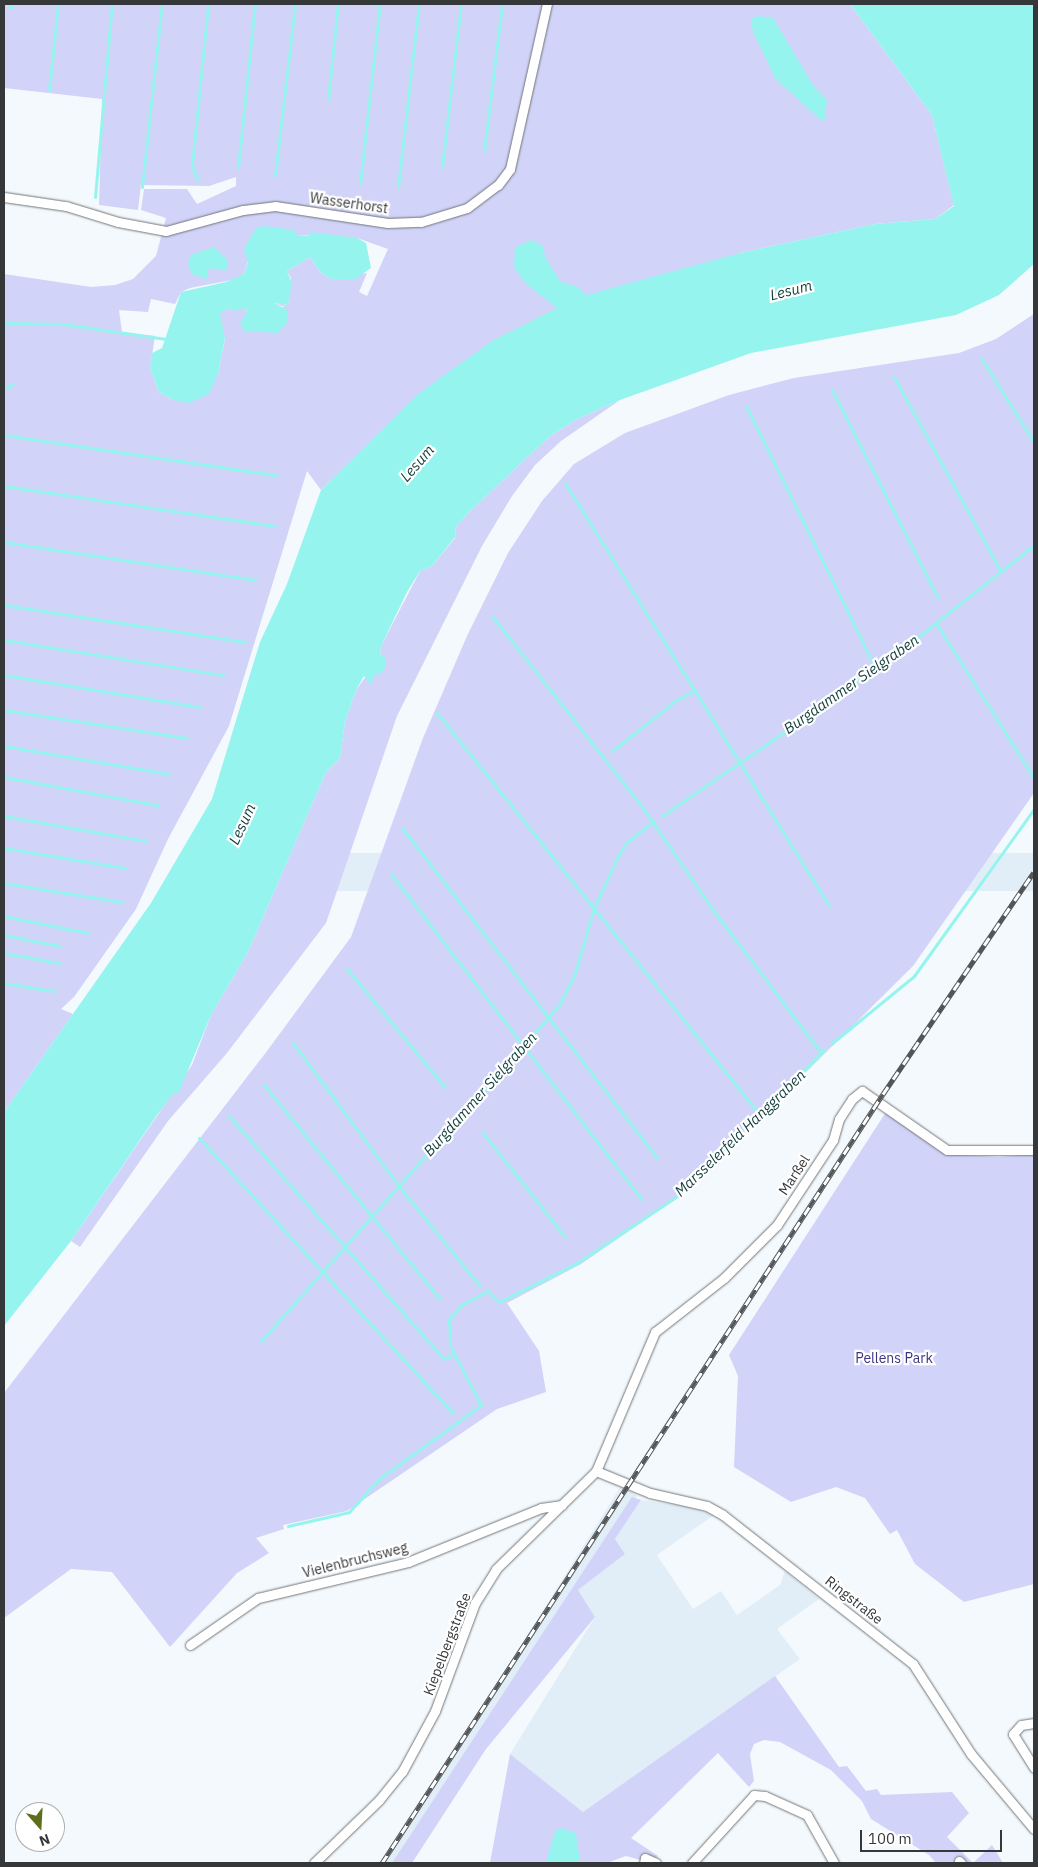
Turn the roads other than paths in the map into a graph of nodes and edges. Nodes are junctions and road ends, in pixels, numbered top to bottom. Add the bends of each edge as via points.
1 (548, 4) edge
2 (4, 196) edge
3 (1034, 1150) edge
4 (620, 1411) joint
5 (596, 1471) junction
6 (562, 1505) junction
7 (190, 1645) dead end
8 (1034, 1723) edge
9 (1034, 1768) edge
10 (1034, 1829) edge
11 (314, 1863) edge
12 (644, 1863) edge
13 (656, 1863) edge
14 (692, 1863) edge
15 (834, 1863) edge

1 - 2 street, Wasserhorst via 510,169 498,185 467,208 421,222 388,223 275,206 242,210 166,231 118,222 66,206
3 - 4 street, Marßel via 947,1150 862,1091 848,1106 833,1140 776,1225 724,1278 655,1332
4 - 5 street, Kiepelbergstraße
5 - 6 street, Kiepelbergstraße
5 - 10 street, Ringstraße via 650,1493 708,1506 913,1664 971,1754
6 - 7 street, Vielenbruchsweg via 541,1508 408,1562 258,1598
6 - 11 street, Kiepelbergstraße via 496,1569 475,1603 435,1711 402,1772 379,1800
8 - 9 street via 1021,1725 1013,1734
12 - 13 street via 645,1858
14 - 15 street via 754,1795 765,1796 807,1815

